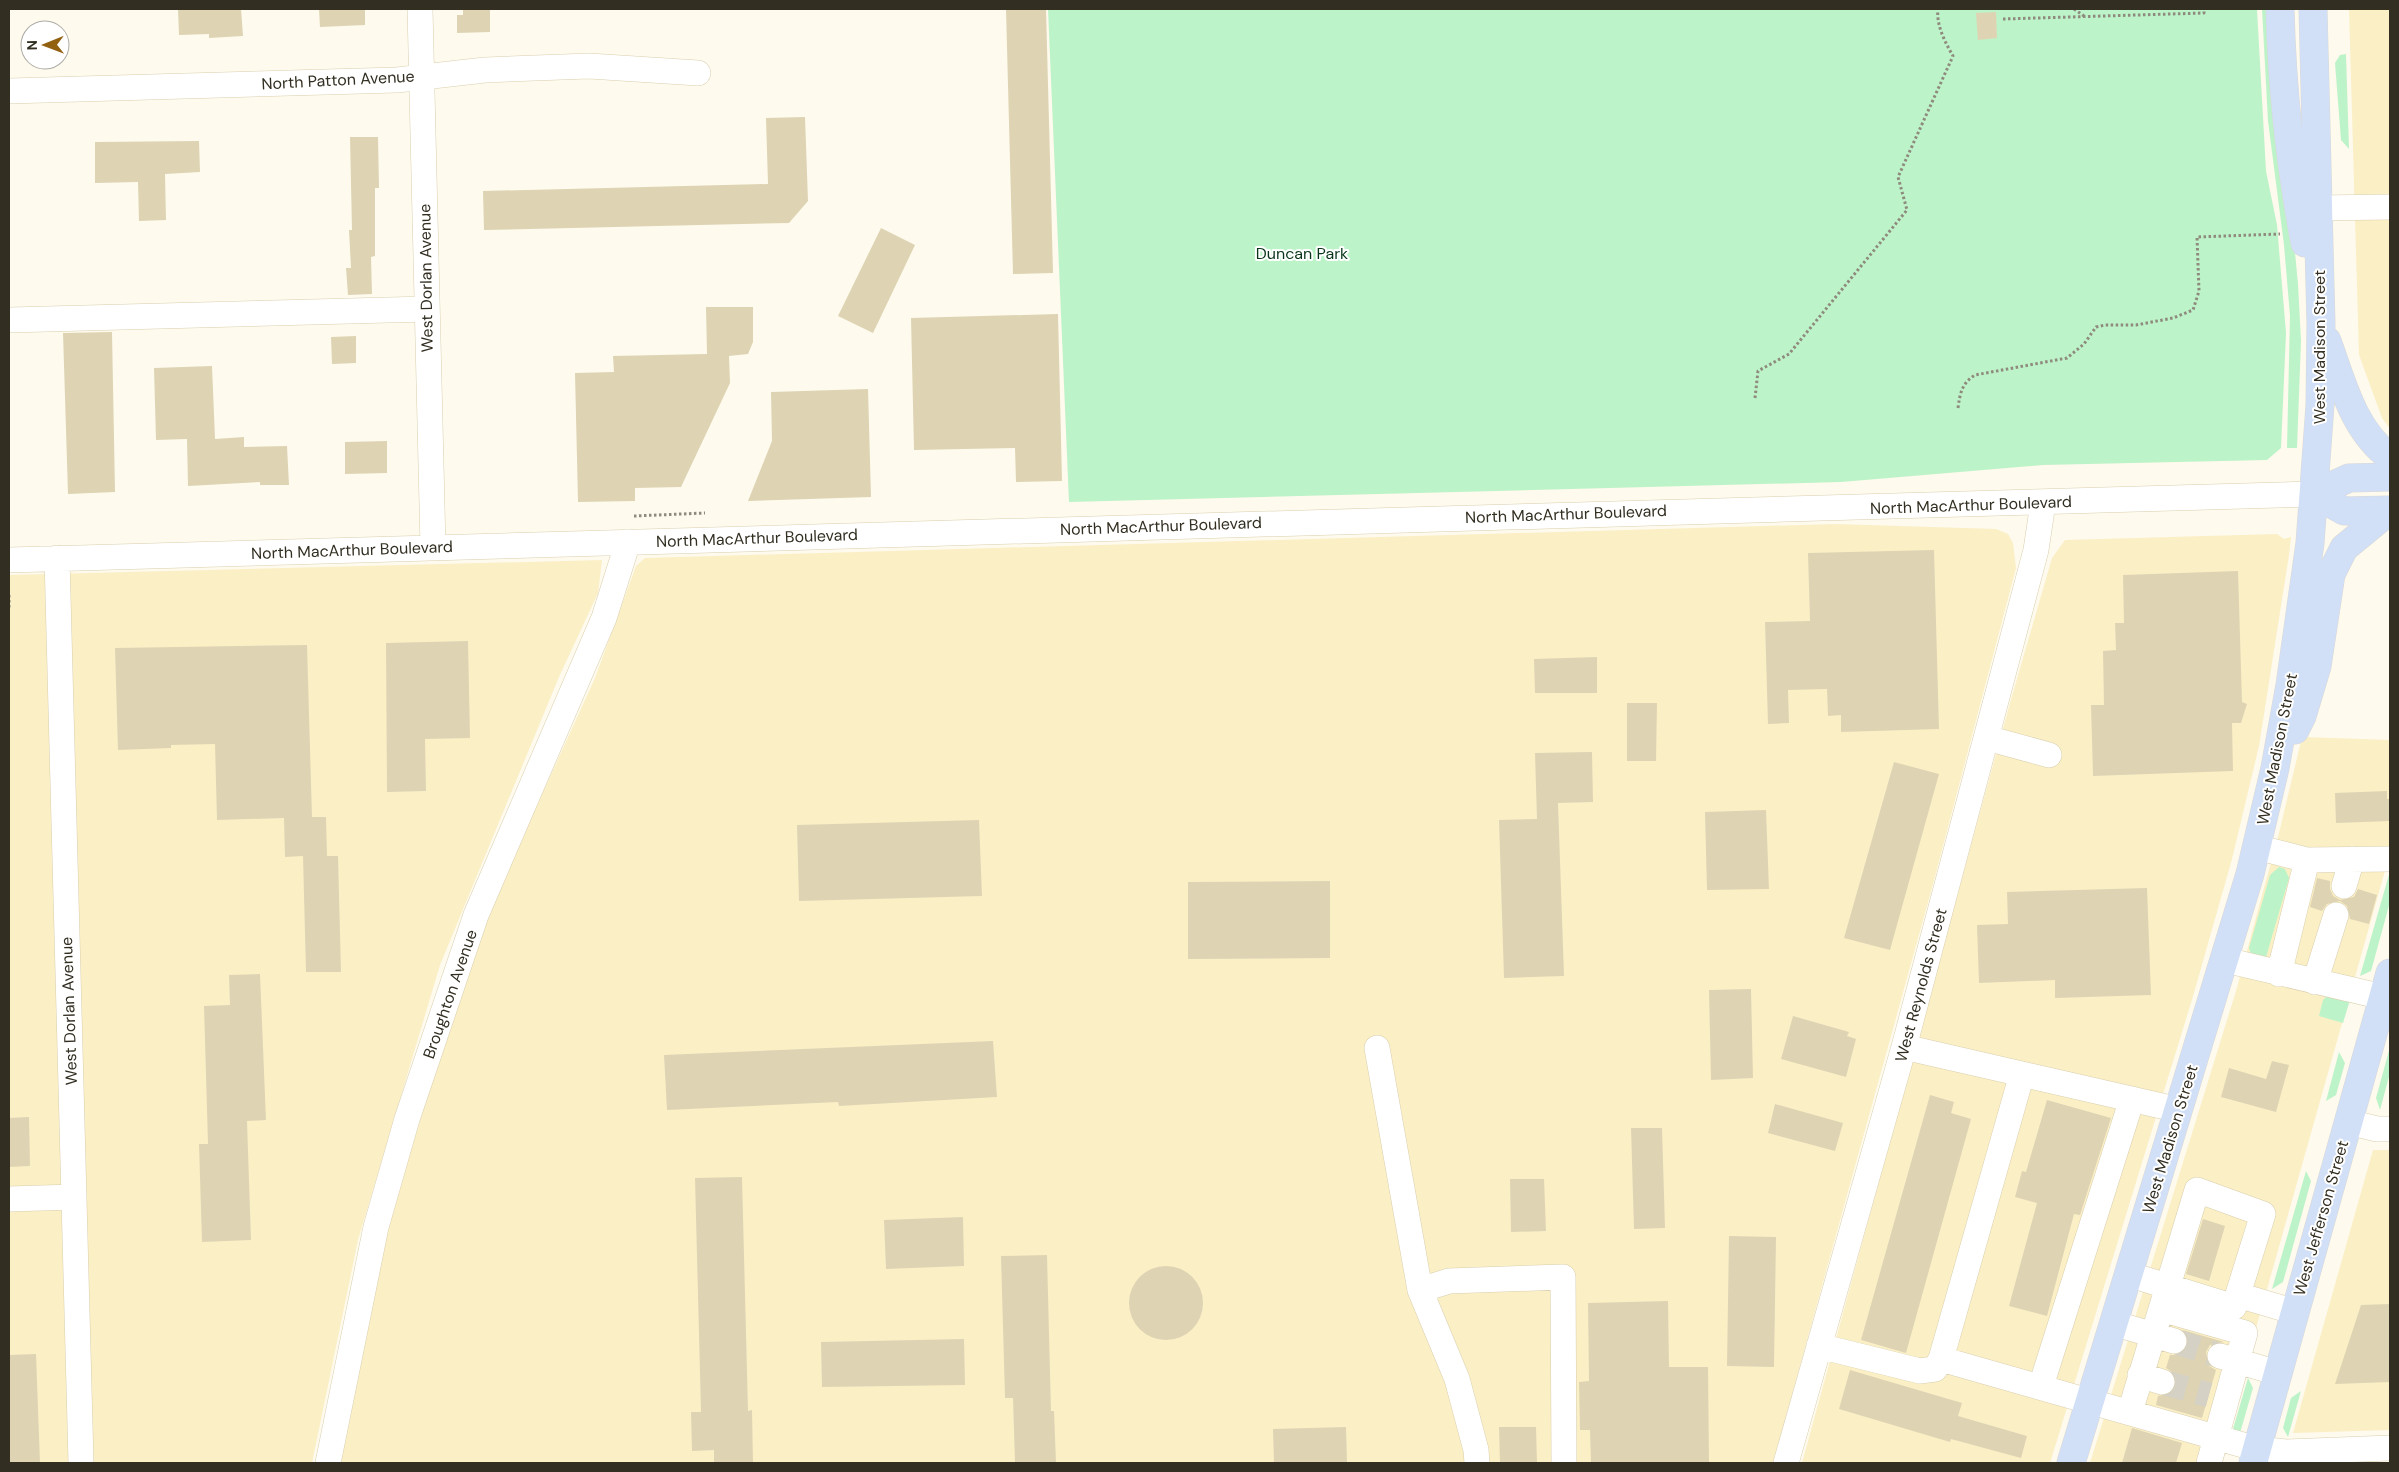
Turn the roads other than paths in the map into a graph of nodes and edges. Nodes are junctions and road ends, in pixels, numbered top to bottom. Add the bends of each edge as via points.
1 (420, 9) edge
2 (2280, 9) edge
3 (2313, 9) edge
4 (698, 73) dead end
5 (422, 76) junction
6 (9, 91) edge
7 (2390, 207) edge
8 (2317, 208) junction
9 (427, 308) junction
10 (9, 320) edge
11 (2321, 324) junction
12 (2390, 457) edge
13 (2390, 477) edge
14 (2314, 494) junction
15 (2042, 503) junction
16 (2390, 510) edge
17 (628, 542) junction
18 (433, 547) junction
19 (57, 558) junction
20 (9, 560) edge
21 (1987, 738) junction
22 (2049, 755) dead end
23 (2275, 768) junction
24 (2256, 847) junction
25 (2390, 858) edge
26 (2352, 859) junction
27 (2307, 860) junction
28 (2344, 886) dead end
29 (2336, 914) dead end
30 (2225, 960) junction
31 (2279, 974) junction
32 (2315, 982) junction
33 (2387, 985) edge
34 (1904, 1047) junction
35 (1377, 1048) dead end
36 (2022, 1074) junction
37 (2132, 1099) junction
38 (2179, 1110) junction
39 (2348, 1122) junction
40 (2390, 1129) edge
41 (74, 1197) junction
42 (9, 1199) edge
43 (2128, 1274) junction
44 (1420, 1290) junction
45 (2238, 1295) junction
46 (2164, 1298) junction
47 (2295, 1312) junction
48 (2113, 1323) junction
49 (2163, 1338) junction
50 (1820, 1346) junction
51 (2228, 1358) junction
52 (1941, 1359) junction
53 (2278, 1373) junction
54 (2041, 1386) junction
55 (2090, 1400) junction
56 (2130, 1412) junction
57 (2216, 1437) junction
58 (2390, 1448) edge
59 (2255, 1456) edge
60 (2348, 1456) edge
61 (81, 1463) edge
62 (328, 1463) edge
63 (1477, 1463) edge
64 (1564, 1463) edge
65 (1786, 1463) edge
66 (2071, 1463) edge
67 (2209, 1463) edge

1 - 5 street, West Dorlan Avenue
2 - 11 main road via 2285,114 2293,180
3 - 8 main road, West Madison Street
4 - 5 street, North Patton Avenue via 589,66
5 - 6 street, North Patton Avenue via 397,80
5 - 9 street, West Dorlan Avenue
7 - 8 street
8 - 11 main road, West Madison Street
9 - 10 street
9 - 18 street, West Dorlan Avenue
11 - 12 main road via 2357,419 2375,446
11 - 14 main road, West Madison Street
13 - 14 main road, North MacArthur Boulevard via 2350,478
14 - 15 street, North MacArthur Boulevard
14 - 16 main road via 2344,511
14 - 23 main road, West Madison Street via 2301,618
15 - 17 street, North MacArthur Boulevard
15 - 21 street, West Reynolds Street via 2036,550
16 - 23 main road via 2344,548 2331,574 2317,666 2302,716
17 - 18 street, North MacArthur Boulevard
17 - 62 street, Broughton Avenue via 604,618 476,915 407,1119 376,1227
18 - 19 street, North MacArthur Boulevard
19 - 20 street, North MacArthur Boulevard
19 - 41 street, West Dorlan Avenue
21 - 22 street
21 - 34 street, West Reynolds Street
23 - 24 main road, West Madison Street
24 - 27 street
24 - 30 main road, West Madison Street
25 - 26 street
26 - 27 street
26 - 28 street
27 - 31 street
29 - 32 street
30 - 31 street
30 - 38 main road, West Madison Street
31 - 32 street
32 - 33 street
33 - 39 main road, West Jefferson Street
34 - 36 street
34 - 50 street, West Reynolds Street
35 - 44 street
36 - 37 street
36 - 52 street
37 - 38 street
37 - 54 street
38 - 43 main road, West Madison Street
39 - 40 street
39 - 47 main road, West Jefferson Street
41 - 42 street
41 - 61 street, West Dorlan Avenue
43 - 46 street
43 - 48 main road, West Madison Street
44 - 63 street via 1457,1379
44 - 64 street via 1449,1281 1563,1277
45 - 46 street via 2234,1307
45 - 46 street via 2263,1214 2197,1190
45 - 47 street
46 - 49 street
46 - 51 street via 2245,1333
47 - 53 main road, West Jefferson Street
48 - 49 street
48 - 55 main road, West Madison Street
49 - 56 street via 2151,1379
50 - 52 street via 1920,1371 1935,1369
50 - 65 street, West Reynolds Street
51 - 53 street
51 - 57 street via 2218,1397
52 - 54 street
53 - 59 main road, West Jefferson Street
54 - 55 street
55 - 56 street
55 - 66 main road, West Madison Street
56 - 57 street
57 - 59 street
57 - 67 street
58 - 60 street
59 - 60 street via 2286,1452

